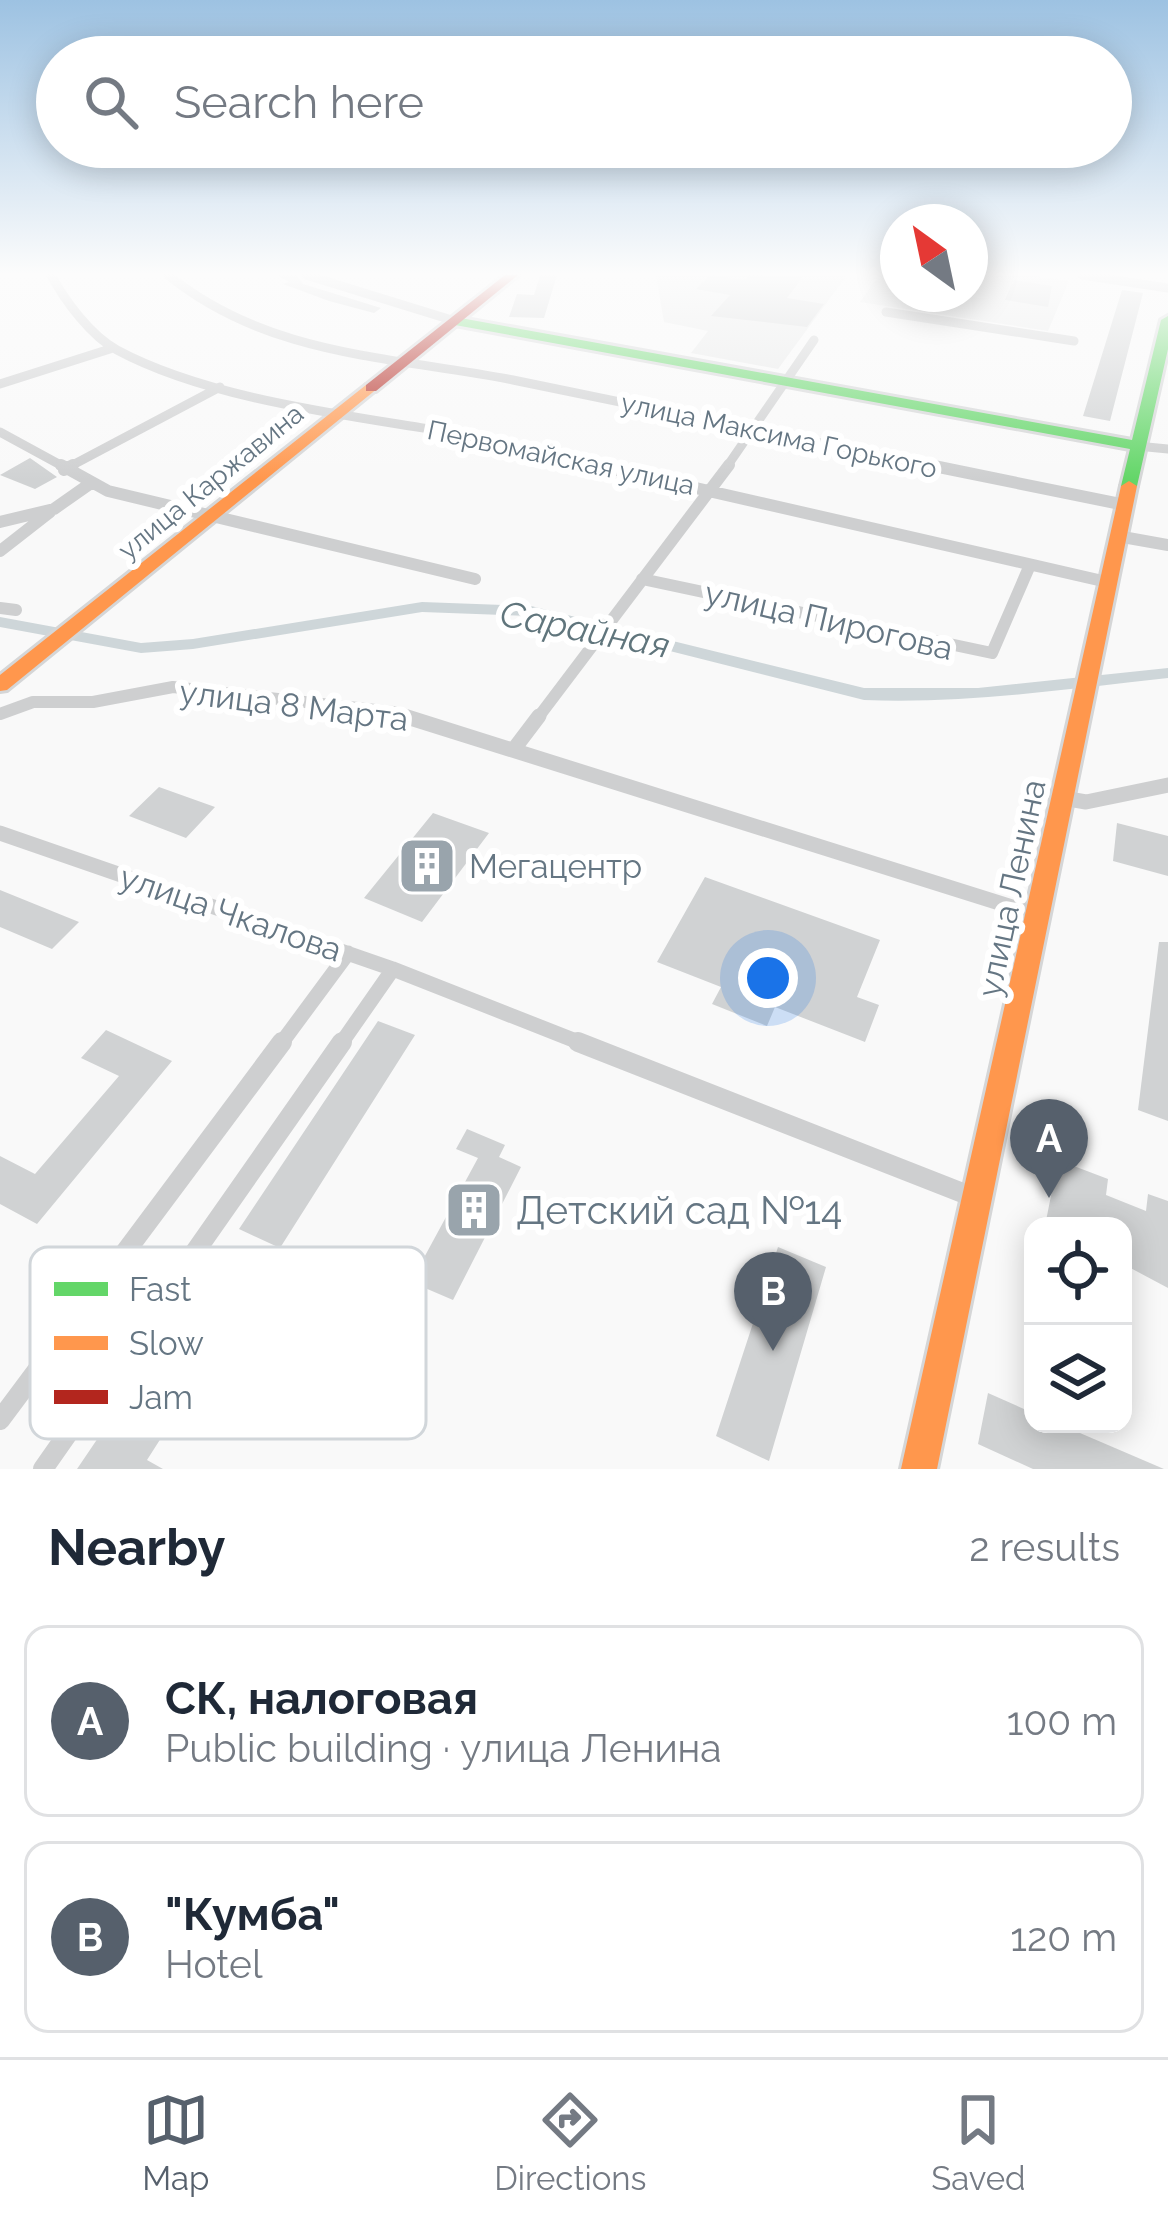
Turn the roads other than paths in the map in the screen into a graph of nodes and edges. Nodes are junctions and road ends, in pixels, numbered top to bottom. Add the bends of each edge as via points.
1 (108, 344) edge
2 (301, 344) edge
3 (426, 344) edge
4 (583, 344) edge
5 (812, 344) edge
6 (1162, 344) edge
7 (112, 348) junction
8 (405, 360) junction
9 (791, 380) junction
10 (0, 384) edge
11 (220, 387) junction
12 (336, 416) junction
13 (0, 432) edge
14 (753, 433) junction
15 (1137, 446) junction
16 (1168, 449) edge
17 (64, 470) junction
18 (91, 482) junction
19 (708, 489) junction
20 (1125, 505) junction
21 (54, 509) junction
22 (213, 516) junction
23 (0, 522) edge
24 (1117, 536) junction
25 (1168, 545) edge
26 (0, 551) edge
27 (1030, 565) junction
28 (475, 579) dead end
29 (641, 582) junction
30 (1107, 582) junction
31 (0, 608) edge
32 (16, 610) dead end
33 (0, 685) edge
34 (0, 714) edge
35 (514, 749) junction
36 (1168, 785) edge
37 (1064, 798) junction
38 (0, 833) edge
39 (1041, 916) junction
40 (348, 953) junction
41 (393, 969) junction
42 (980, 1200) junction
43 (129, 1247) edge
44 (198, 1247) edge
45 (30, 1380) edge
46 (0, 1420) edge
47 (64, 1439) edge
48 (43, 1469) edge
49 (919, 1469) edge

1 - 7 street, Первомайская улица
2 - 8 street, улица Максима Горького
3 - 8 street, улица Каржавина
4 - 9 street
5 - 9 street
6 - 15 street, улица Ленина
7 - 10 street
7 - 11 street, Первомайская улица
8 - 12 street, улица Каржавина
8 - 14 street, улица Максима Горького
9 - 14 street
9 - 15 street
11 - 12 street, Первомайская улица
11 - 17 street
12 - 19 street, Первомайская улица via 450,432
12 - 22 street, улица Каржавина
13 - 17 street
14 - 19 street
14 - 20 street, улица Максима Горького
15 - 16 street
15 - 20 street, улица Ленина
17 - 18 street
18 - 21 street
18 - 22 street
19 - 27 street, Первомайская улица
19 - 29 street
20 - 24 street, улица Ленина
21 - 23 street
21 - 26 street
22 - 28 street
22 - 33 street, улица Каржавина
24 - 25 street
24 - 30 street, улица Ленина
27 - 29 street, улица Пирогова via 992,653
27 - 30 street, Первомайская улица
29 - 35 street
30 - 37 street, улица Ленина
31 - 32 street
34 - 35 street, улица 8 Марта via 33,702 93,702 173,687 393,712
35 - 39 street, улица 8 Марта
36 - 37 street via 1086,802
37 - 39 street, улица Ленина
38 - 40 street, улица Чкалова
39 - 42 street, улица Ленина
40 - 41 street, улица Чкалова
40 - 43 street
41 - 42 street, улица Чкалова
41 - 44 street
42 - 49 street, улица Ленина
45 - 46 street
47 - 48 street

